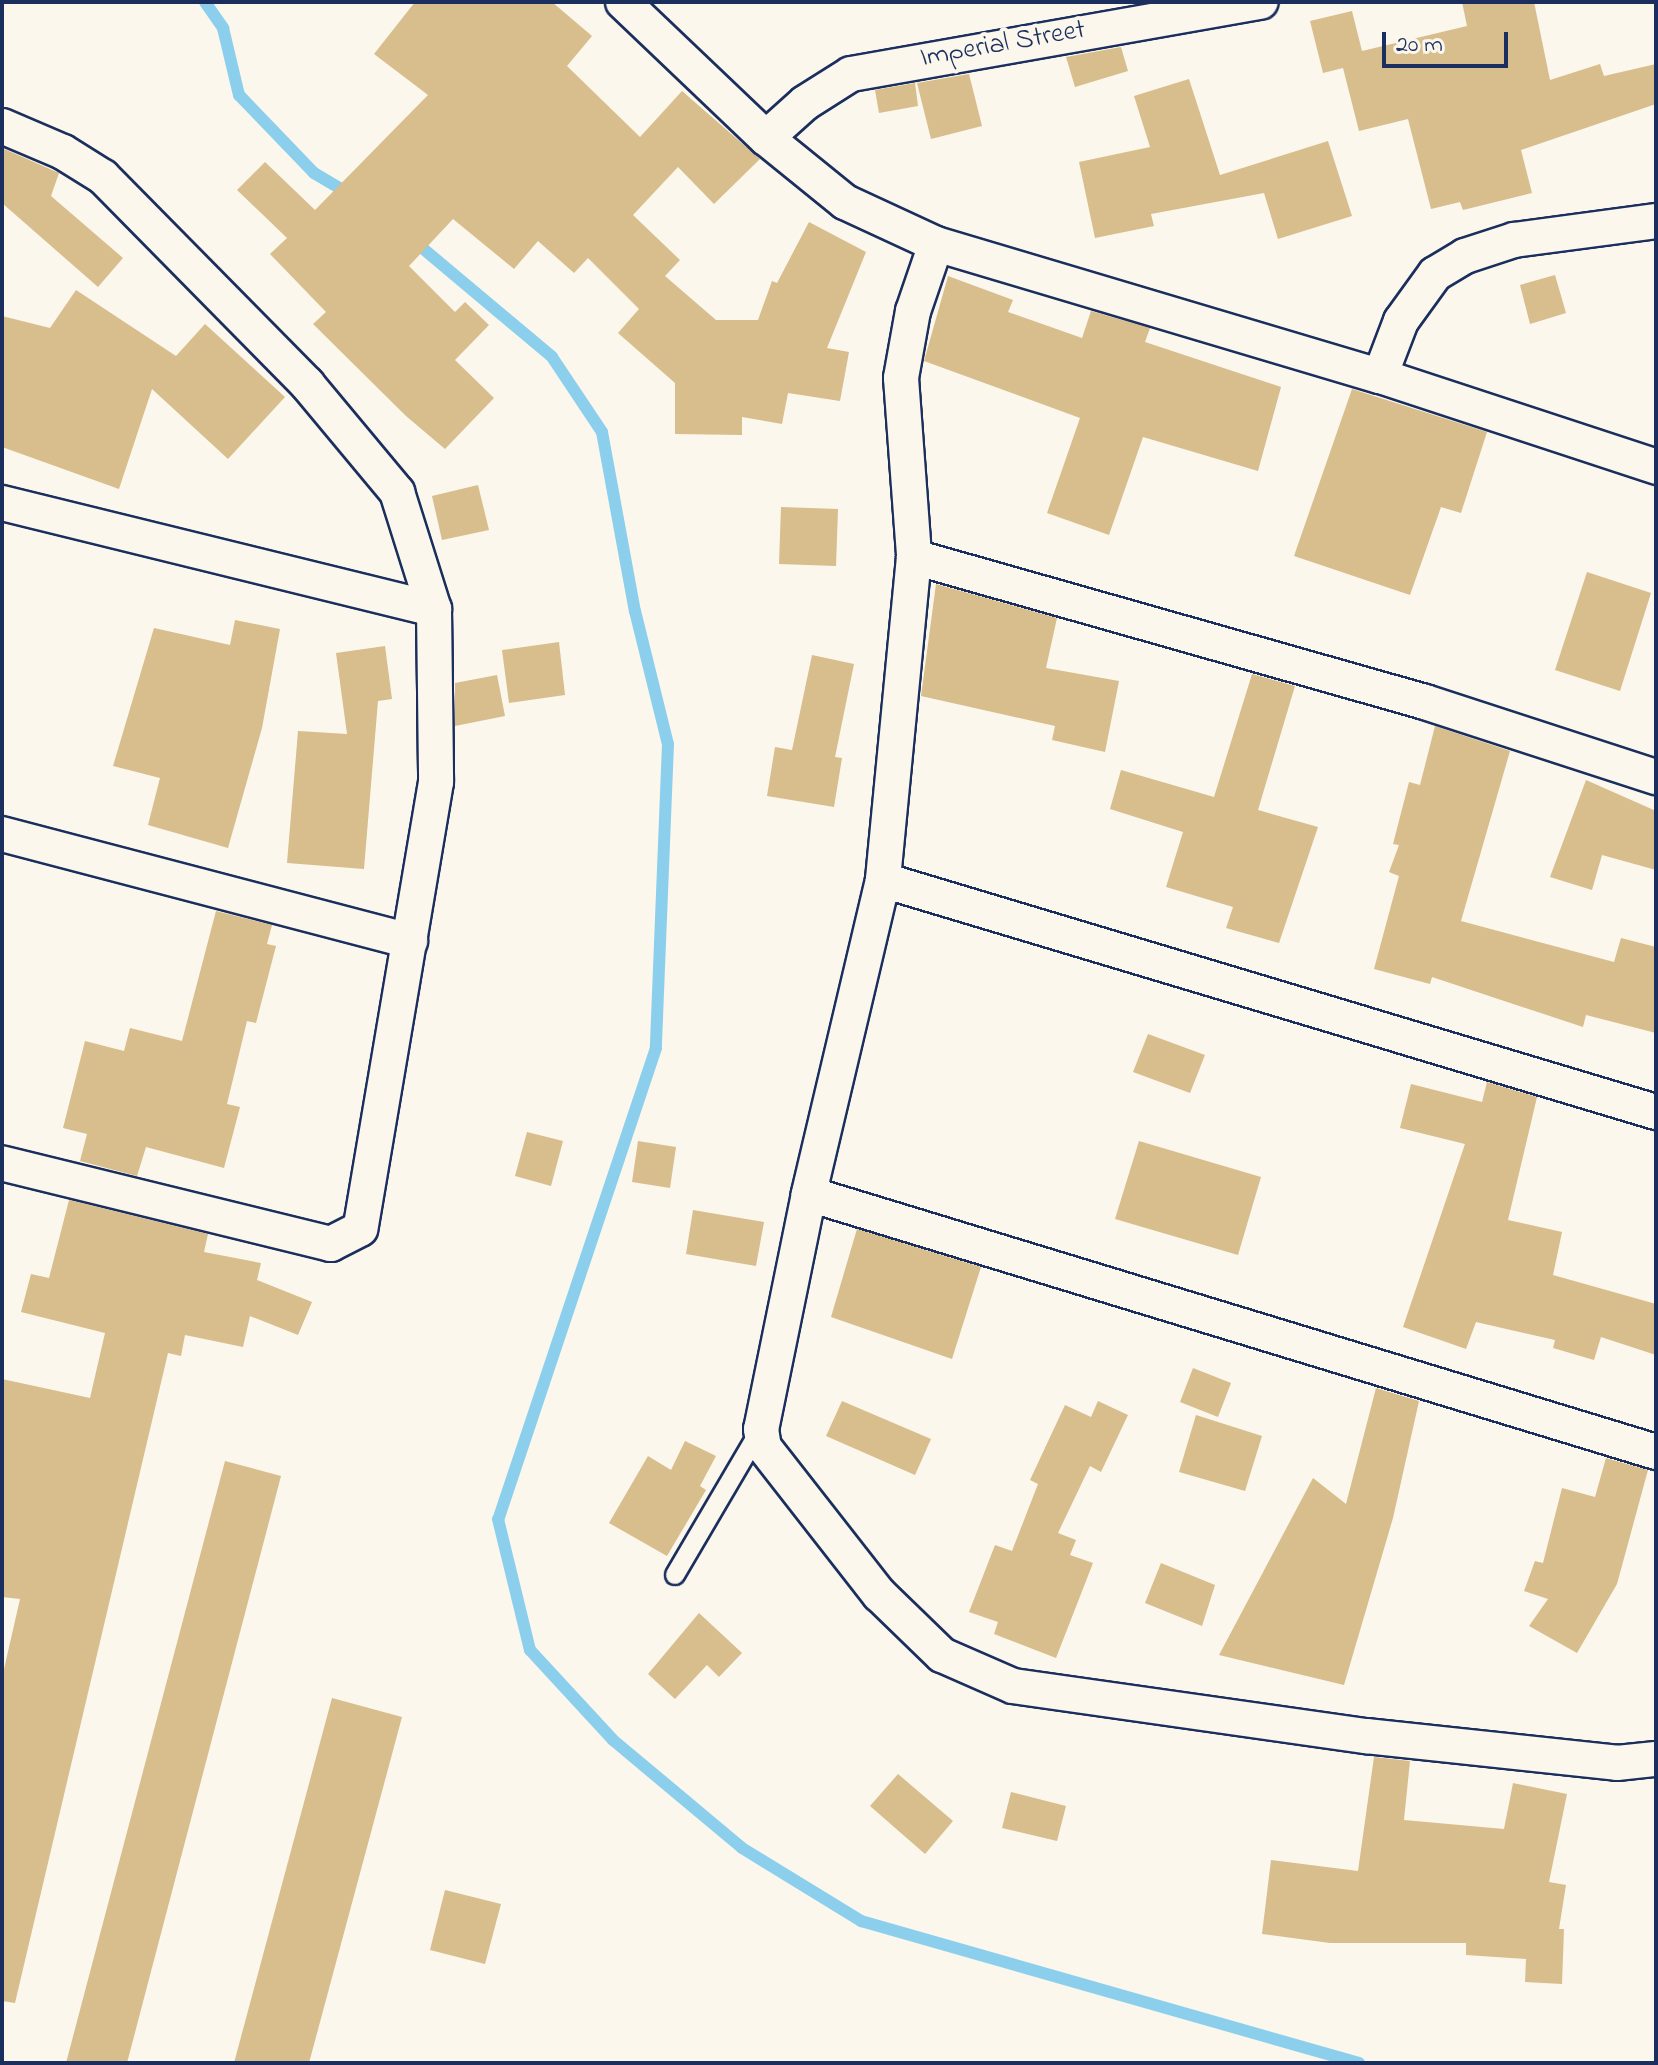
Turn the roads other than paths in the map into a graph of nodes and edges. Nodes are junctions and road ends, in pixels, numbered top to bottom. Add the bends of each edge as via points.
1 (623, 2) edge
2 (1261, 2) edge
3 (2, 126) edge
4 (766, 138) junction
5 (1656, 221) edge
6 (936, 244) junction
7 (1380, 376) junction
8 (1656, 467) edge
9 (2, 503) edge
10 (914, 557) junction
11 (434, 609) junction
12 (1656, 777) edge
13 (2, 834) edge
14 (883, 880) junction
15 (410, 941) junction
16 (1656, 1112) edge
17 (2, 1163) edge
18 (809, 1194) junction
19 (761, 1429) junction
20 (1656, 1452) edge
21 (675, 1575) dead end
22 (1656, 1759) edge

1 - 4 street
2 - 4 street, Imperial Street via 851,74 805,103
3 - 11 street via 63,152 103,177 357,438 397,492
4 - 6 street via 845,202
5 - 7 street via 1514,240 1465,256 1435,274 1401,321
6 - 7 street
6 - 10 street via 913,311 901,378
7 - 8 street
9 - 11 street
10 - 12 street via 1425,702
10 - 14 street
11 - 15 street via 436,782
13 - 15 street
14 - 16 street
14 - 18 street
15 - 17 street via 363,1223 344,1240 331,1244
18 - 19 street
18 - 20 street
19 - 21 lane
19 - 22 street via 774,1464 879,1594 942,1655 1013,1686 1382,1738 1617,1763

